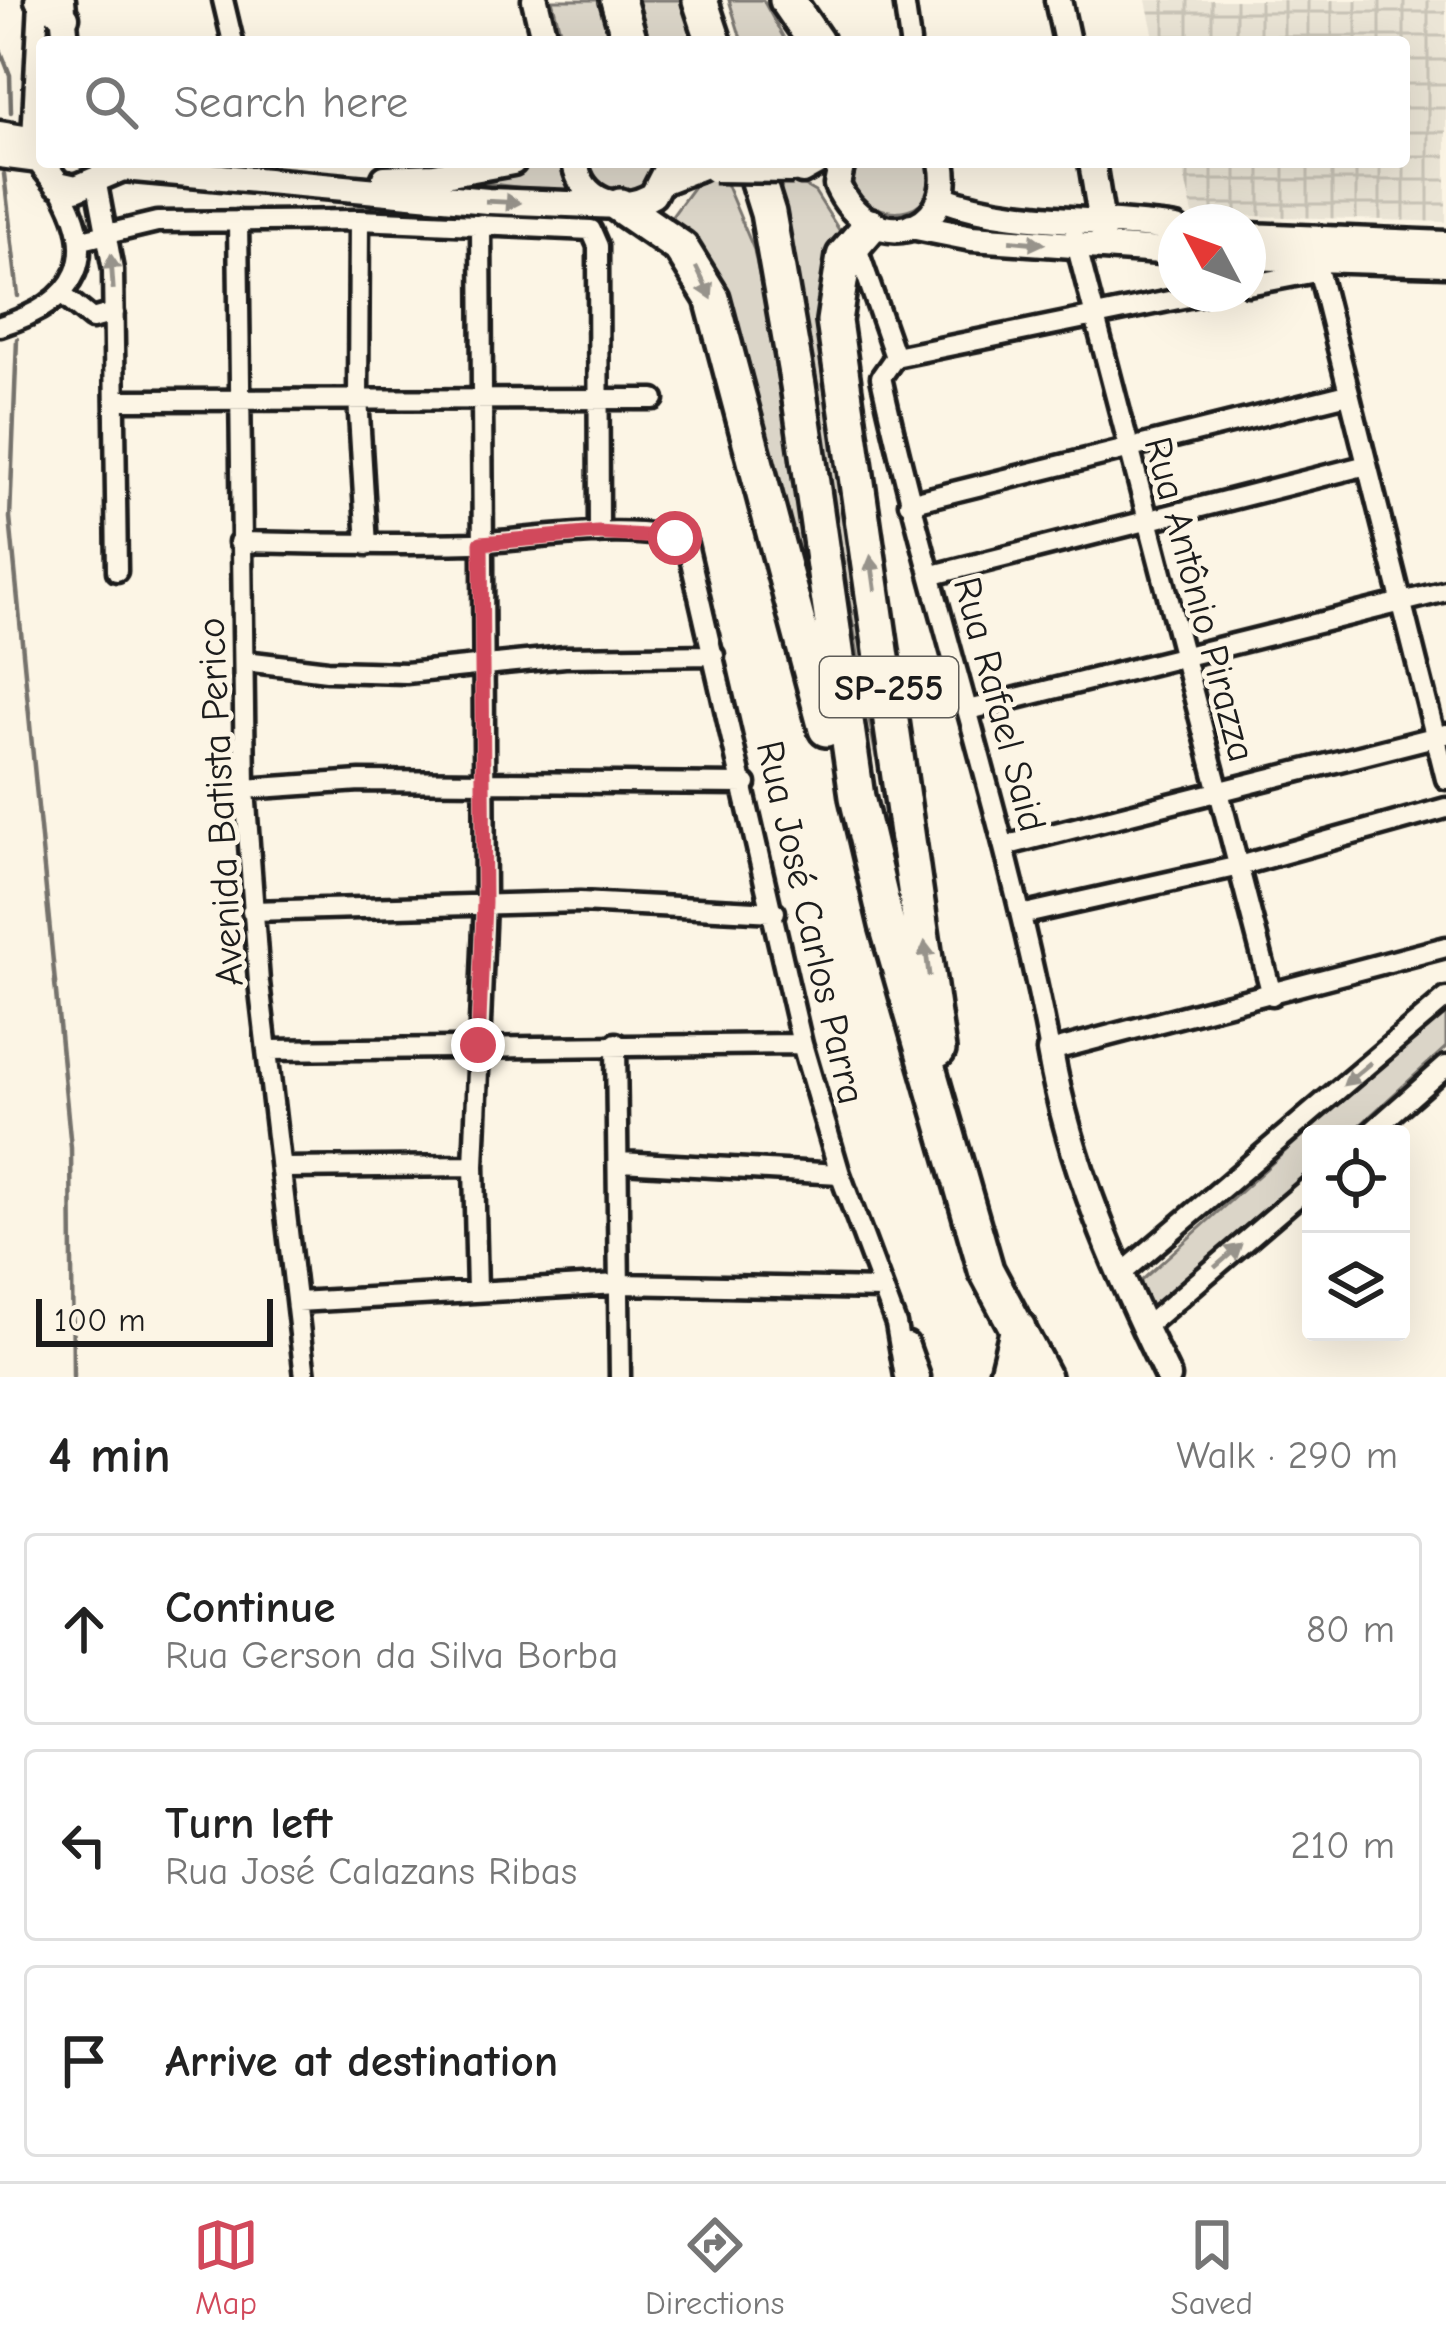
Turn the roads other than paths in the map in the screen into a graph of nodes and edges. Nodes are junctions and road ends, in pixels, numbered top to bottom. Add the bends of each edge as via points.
1 (224, 0) edge
2 (535, 0) edge
3 (618, 0) edge
4 (700, 0) edge
5 (788, 0) edge
6 (904, 0) edge
7 (1058, 0) edge
8 (38, 1) edge
9 (65, 20) edge
10 (38, 36) edge
11 (232, 36) edge
12 (544, 36) edge
13 (628, 36) edge
14 (712, 36) edge
15 (812, 36) edge
16 (909, 36) edge
17 (1066, 36) edge
18 (0, 134) edge
19 (36, 145) edge
20 (36, 147) edge
21 (0, 155) edge
22 (50, 168) edge
23 (270, 168) edge
24 (401, 168) edge
25 (479, 168) edge
26 (577, 168) edge
27 (754, 168) edge
28 (809, 168) edge
29 (942, 168) edge
30 (1093, 168) edge
31 (96, 170) edge
32 (667, 171) edge
33 (839, 174) edge
34 (378, 178) junction
35 (58, 184) junction
36 (940, 198) junction
37 (620, 206) junction
38 (1104, 218) junction
39 (1074, 219) junction
40 (359, 220) junction
41 (238, 221) junction
42 (481, 224) junction
43 (911, 226) junction
44 (1158, 226) edge
45 (108, 231) junction
46 (862, 234) junction
47 (82, 240) junction
48 (1266, 242) edge
49 (1446, 244) edge
50 (1075, 247) junction
51 (1101, 248) junction
52 (1158, 251) edge
53 (1266, 257) edge
54 (1314, 258) junction
55 (1446, 263) edge
56 (1266, 278) edge
57 (61, 294) junction
58 (1158, 304) edge
59 (38, 314) junction
60 (114, 314) junction
61 (92, 319) junction
62 (1092, 319) junction
63 (0, 326) edge
64 (895, 357) junction
65 (1348, 394) junction
66 (358, 398) junction
67 (595, 398) junction
68 (480, 399) junction
69 (654, 399) dead end
70 (118, 400) junction
71 (243, 403) junction
72 (1127, 453) junction
73 (1367, 465) junction
74 (909, 503) junction
75 (1145, 522) junction
76 (598, 533) junction
77 (239, 542) junction
78 (481, 543) junction
79 (367, 545) junction
80 (116, 571) dead end
81 (933, 575) junction
82 (1446, 591) edge
83 (1400, 604) junction
84 (714, 655) junction
85 (1183, 657) junction
86 (245, 661) junction
87 (482, 664) junction
88 (970, 710) junction
89 (1441, 735) edge
90 (1446, 779) edge
91 (481, 781) junction
92 (746, 784) junction
93 (244, 789) junction
94 (1220, 794) junction
95 (1446, 808) edge
96 (1004, 846) junction
97 (1235, 867) junction
98 (484, 903) junction
99 (252, 911) junction
100 (776, 912) junction
101 (1021, 915) junction
102 (886, 925) junction
103 (1446, 947) edge
104 (1272, 995) junction
105 (1446, 998) edge
106 (616, 1043) junction
107 (802, 1044) junction
108 (478, 1045) junction
109 (268, 1050) junction
110 (1050, 1051) junction
111 (1446, 1066) edge
112 (1379, 1125) edge
113 (950, 1159) junction
114 (620, 1162) junction
115 (474, 1166) junction
116 (284, 1168) junction
117 (840, 1174) junction
118 (1302, 1192) edge
119 (1119, 1276) junction
120 (619, 1284) junction
121 (883, 1289) junction
122 (477, 1291) junction
123 (297, 1302) junction
124 (896, 1324) junction
125 (1018, 1328) junction
126 (1144, 1328) junction
127 (305, 1377) edge
128 (620, 1377) edge
129 (905, 1377) edge
130 (920, 1377) edge
131 (1006, 1377) edge
132 (1043, 1377) edge
133 (1168, 1377) edge

1 - 11 street
2 - 12 street
3 - 13 highway
4 - 14 highway
5 - 15 highway
6 - 16 street
7 - 17 street
8 - 9 street
8 - 10 street
18 - 19 street
20 - 21 street
22 - 35 street
23 - 34 street
24 - 34 street
25 - 34 street
26 - 37 street via 596,198
27 - 102 highway, SP-255 via 798,385 857,797
28 - 33 street
29 - 36 street
30 - 38 street
31 - 35 street via 76,188
31 -> 37 street
31 - 45 street
32 - 37 street via 641,202
33 - 46 street
35 - 47 street
36 - 39 street
36 - 43 street
37 -> 102 highway, SP-255 via 681,248 712,298 850,828
38 - 39 street
38 - 44 street
38 - 51 street
39 - 50 street, Rua Antônio Pirazza
40 - 41 street
40 - 42 street
40 - 66 street
41 - 45 street
41 - 71 street, Avenida Batista Perico
42 - 67 street via 596,233
42 - 68 street
43 - 46 street
43 -> 50 street
45 - 47 street
60 -> 45 street
46 - 64 street
113 -> 46 highway, SP-255 via 834,321 838,271
47 - 57 street via 82,261
48 - 54 street
49 - 54 street
50 - 51 street
50 - 62 street, Rua Antônio Pirazza
51 - 52 street
53 - 54 street
54 - 55 street
54 - 56 street
54 - 65 street
57 - 59 street
57 - 61 street
58 - 62 street
59 - 61 street
59 - 63 street
60 - 61 street
60 - 70 street
62 - 64 street
62 - 72 street, Rua Antônio Pirazza
64 - 74 street, Rua Rafael Said via 881,376
65 - 72 street
65 - 73 street
66 - 68 street
66 - 71 street
66 - 79 street
67 - 68 street
67 - 69 street
67 - 76 street
68 - 78 street
70 - 71 street
70 - 80 street
71 - 77 street, Avenida Batista Perico
72 - 74 street
72 - 75 street, Rua Antônio Pirazza
73 - 75 street
73 - 83 street
74 - 81 street, Rua Rafael Said
75 - 81 street
75 - 85 street, Rua Antônio Pirazza
76 - 78 street
76 - 84 street, Rua José Carlos Parra via 675,538 692,551
77 - 79 street
77 - 86 street, Avenida Batista Perico
78 - 79 street
78 - 87 street
81 - 88 street, Rua Rafael Said
82 - 83 street
83 - 85 street
83 - 89 street
84 - 87 street
84 - 92 street, Rua José Carlos Parra
85 - 88 street
85 - 94 street, Rua Antônio Pirazza
86 - 87 street via 406,673
86 - 93 street, Avenida Batista Perico
87 - 91 street
88 - 96 street, Rua Rafael Said
89 - 90 street
89 - 94 street
91 - 92 street
91 - 93 street
91 - 98 street
92 - 100 street, Rua José Carlos Parra
93 - 99 street, Avenida Batista Perico
94 - 96 street
94 - 97 street, Rua Antônio Pirazza
95 - 97 street
96 - 101 street, Rua Rafael Said
97 - 101 street
97 - 104 street, Rua Antônio Pirazza
98 - 99 street
98 - 100 street
98 - 108 street
99 - 109 street, Avenida Batista Perico
100 - 107 street, Rua José Carlos Parra
101 - 110 street, Rua Rafael Said
102 - 113 highway, SP-255
103 - 104 street
104 - 110 street
105 -> 119 street
106 - 107 street
106 - 108 street
106 - 114 street
107 - 117 street, Rua José Carlos Parra
108 - 109 street
108 - 115 street
109 - 116 street, Avenida Batista Perico
110 - 119 street via 1077,1164
111 - 112 street
113 - 125 highway, SP-255 via 986,1270
114 - 117 street
114 - 120 street
115 - 116 street
115 - 122 street
116 - 123 street, Avenida Batista Perico
117 - 121 street, Rua José Carlos Parra
126 -> 118 street
119 - 126 street
120 - 121 street
120 - 122 street
120 - 128 street
121 - 124 street, Rua José Carlos Parra
122 - 123 street
123 - 127 street, Avenida Batista Perico
124 - 129 street, Rua José Carlos Parra
124 - 130 street, Rua José Carlos Parra
125 - 131 highway
125 - 132 highway, SP-255
126 - 133 street

